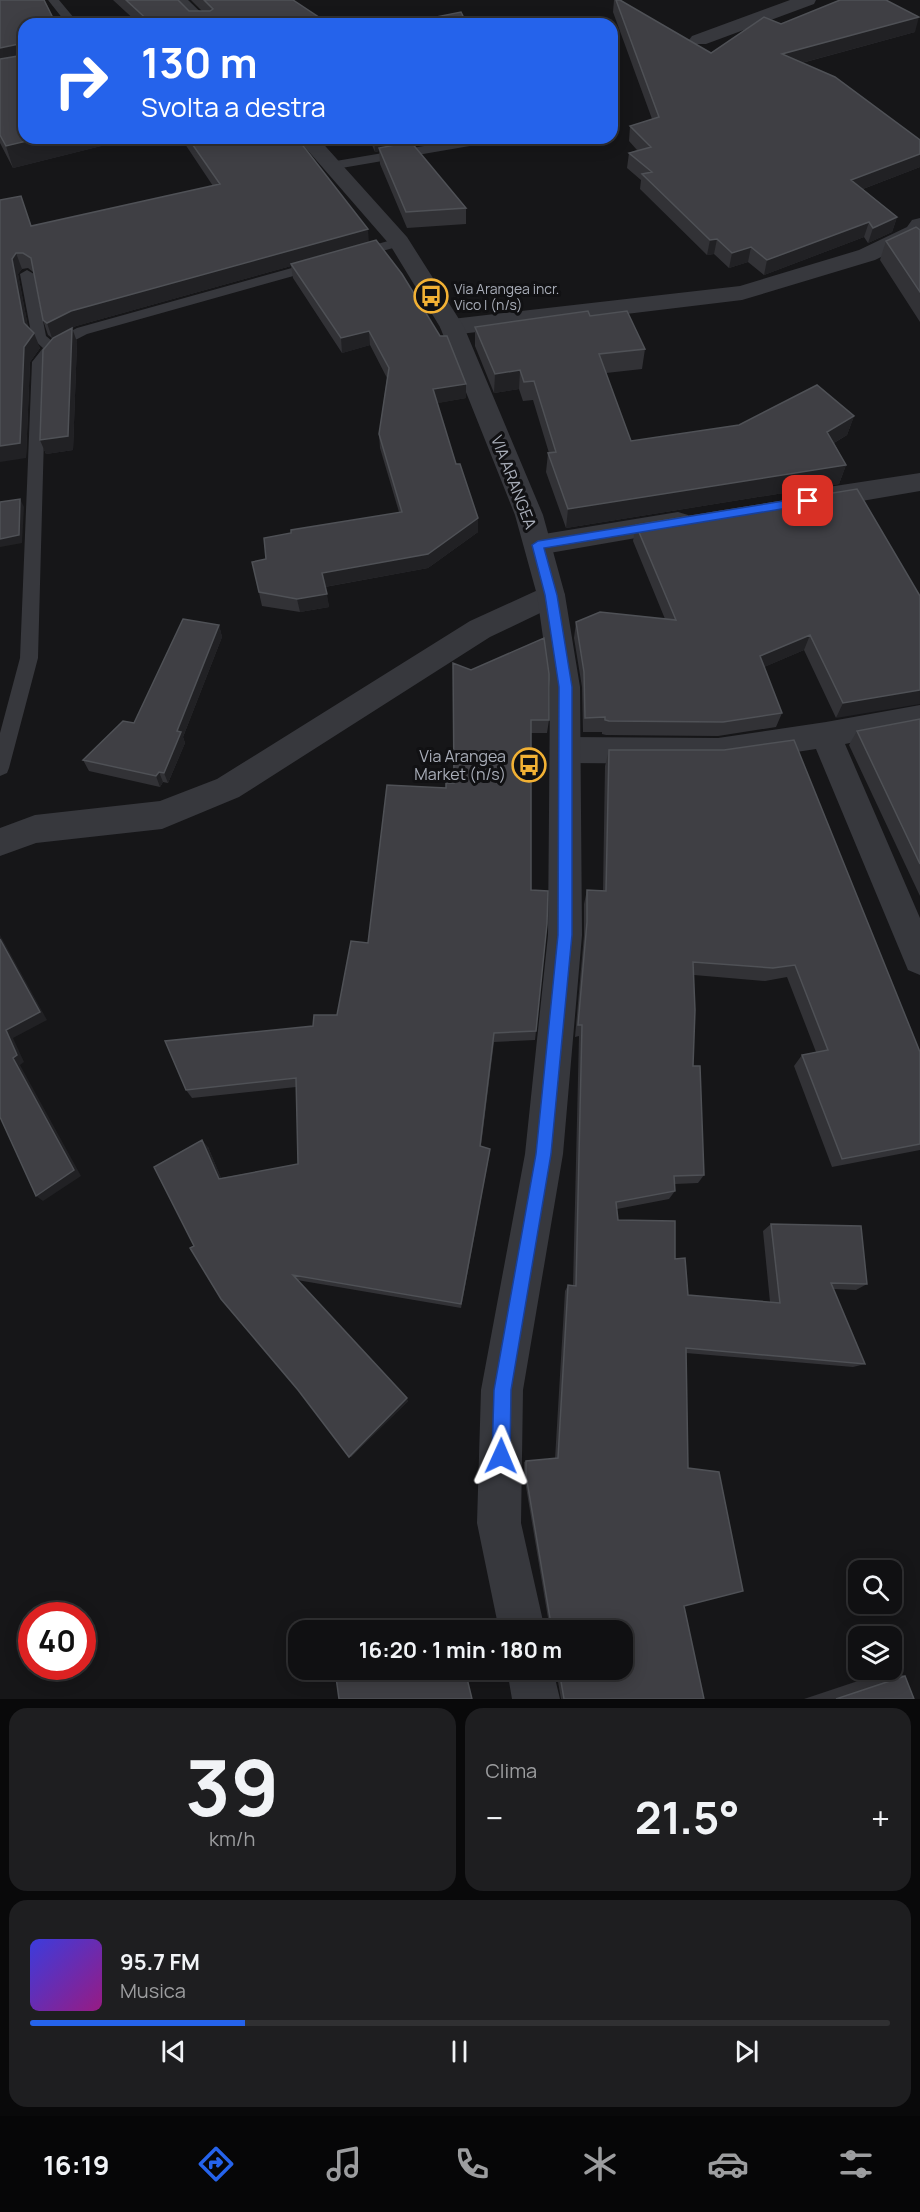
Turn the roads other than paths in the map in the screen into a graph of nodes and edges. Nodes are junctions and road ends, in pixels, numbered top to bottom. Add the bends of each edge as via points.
1 (53, 0) edge
2 (177, 0) edge
3 (807, 0) edge
4 (68, 18) edge
5 (197, 18) edge
6 (699, 40) dead end
7 (311, 144) edge
8 (458, 144) edge
9 (330, 166) junction
10 (918, 231) edge
11 (399, 242) junction
12 (27, 274) edge
13 (452, 327) junction
14 (51, 347) junction
15 (920, 482) edge
16 (793, 503) edge
17 (700, 518) edge
18 (538, 545) junction
19 (551, 595) junction
20 (920, 717) edge
21 (826, 735) junction
22 (566, 750) junction
23 (0, 768) edge
24 (0, 842) edge
25 (920, 959) edge
26 (520, 1620) edge
27 (532, 1680) edge
28 (536, 1699) edge

1 - 4 lane
2 - 5 street
3 - 6 street
7 - 9 street, VIA ARANGEA
8 - 9 lane
9 - 11 street, VIA ARANGEA
10 - 13 street via 867,255 742,292
11 - 13 street, VIA ARANGEA
11 - 14 lane via 82,331
12 - 14 lane via 39,338
13 - 18 street, VIA ARANGEA
14 - 23 lane via 39,362 28,658
15 - 16 street
17 - 18 street
18 - 19 street, VIA ARANGEA
19 - 22 street, VIA ARANGEA via 565,687
19 - 24 street via 480,629 228,788 162,815 35,829
20 - 21 street
21 - 22 street via 718,751
21 - 25 street
22 - 26 street, VIA ARANGEA via 565,935 545,1142 502,1390 499,1523
27 - 28 street

